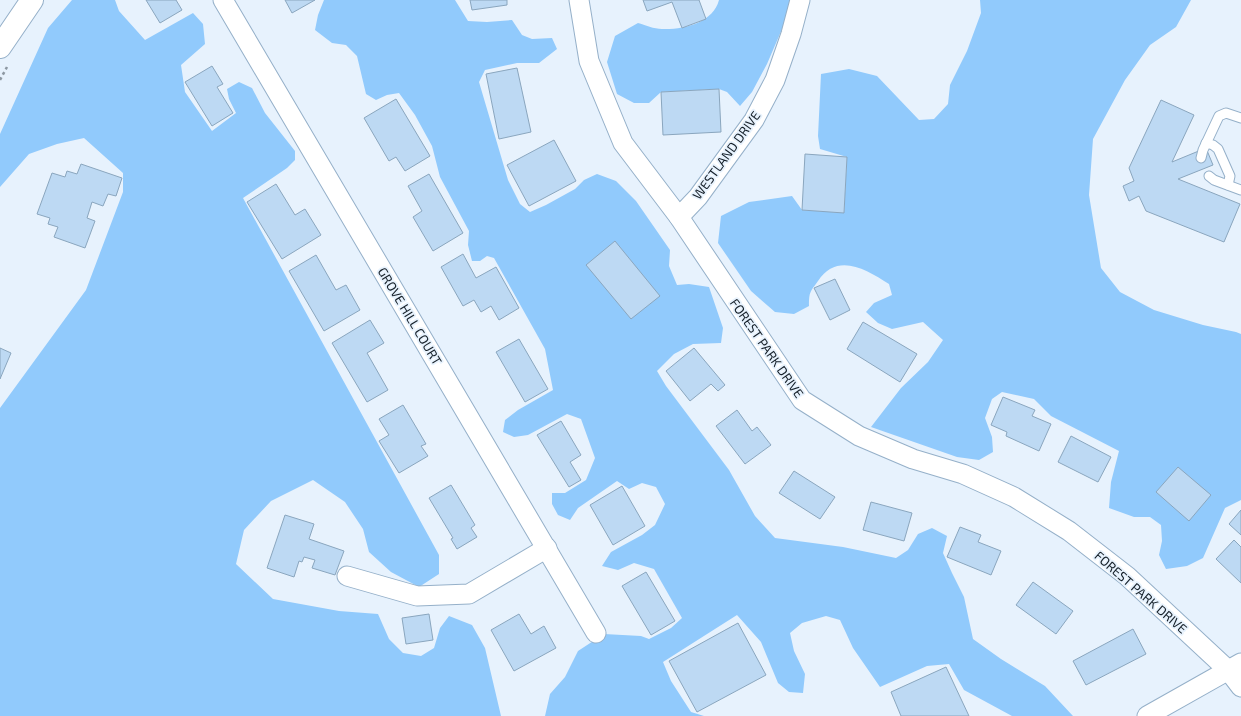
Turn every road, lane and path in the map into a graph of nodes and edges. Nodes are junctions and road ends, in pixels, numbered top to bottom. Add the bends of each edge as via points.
1 (32, 0) edge
2 (224, 0) edge
3 (579, 0) edge
4 (800, 0) edge
5 (0, 47) edge
6 (1241, 118) edge
7 (1206, 143) junction
8 (1201, 158) dead end
9 (1209, 176) dead end
10 (1228, 185) junction
11 (1241, 190) edge
12 (679, 217) junction
13 (547, 548) junction
14 (347, 576) dead end
15 (596, 633) dead end
16 (1234, 666) edge
17 (1241, 687) edge
18 (1146, 716) edge

1 - 5 main road
2 - 13 street, GROVE HILL COURT
3 - 12 street, FOREST PARK DRIVE via 589,61 624,143
4 - 12 street, WESTLAND DRIVE via 775,80 754,120 698,197
6 - 7 lane via 1226,113 1219,116
7 - 8 lane
7 - 10 lane via 1218,149 1230,176
9 - 10 lane
10 - 11 lane
12 - 16 street, FOREST PARK DRIVE via 802,400 859,436 913,459 963,474 1014,497 1069,531
13 - 14 street via 469,594 417,596
13 - 15 street, GROVE HILL COURT
16 - 17 street, FOREST PARK DRIVE
16 - 18 street

